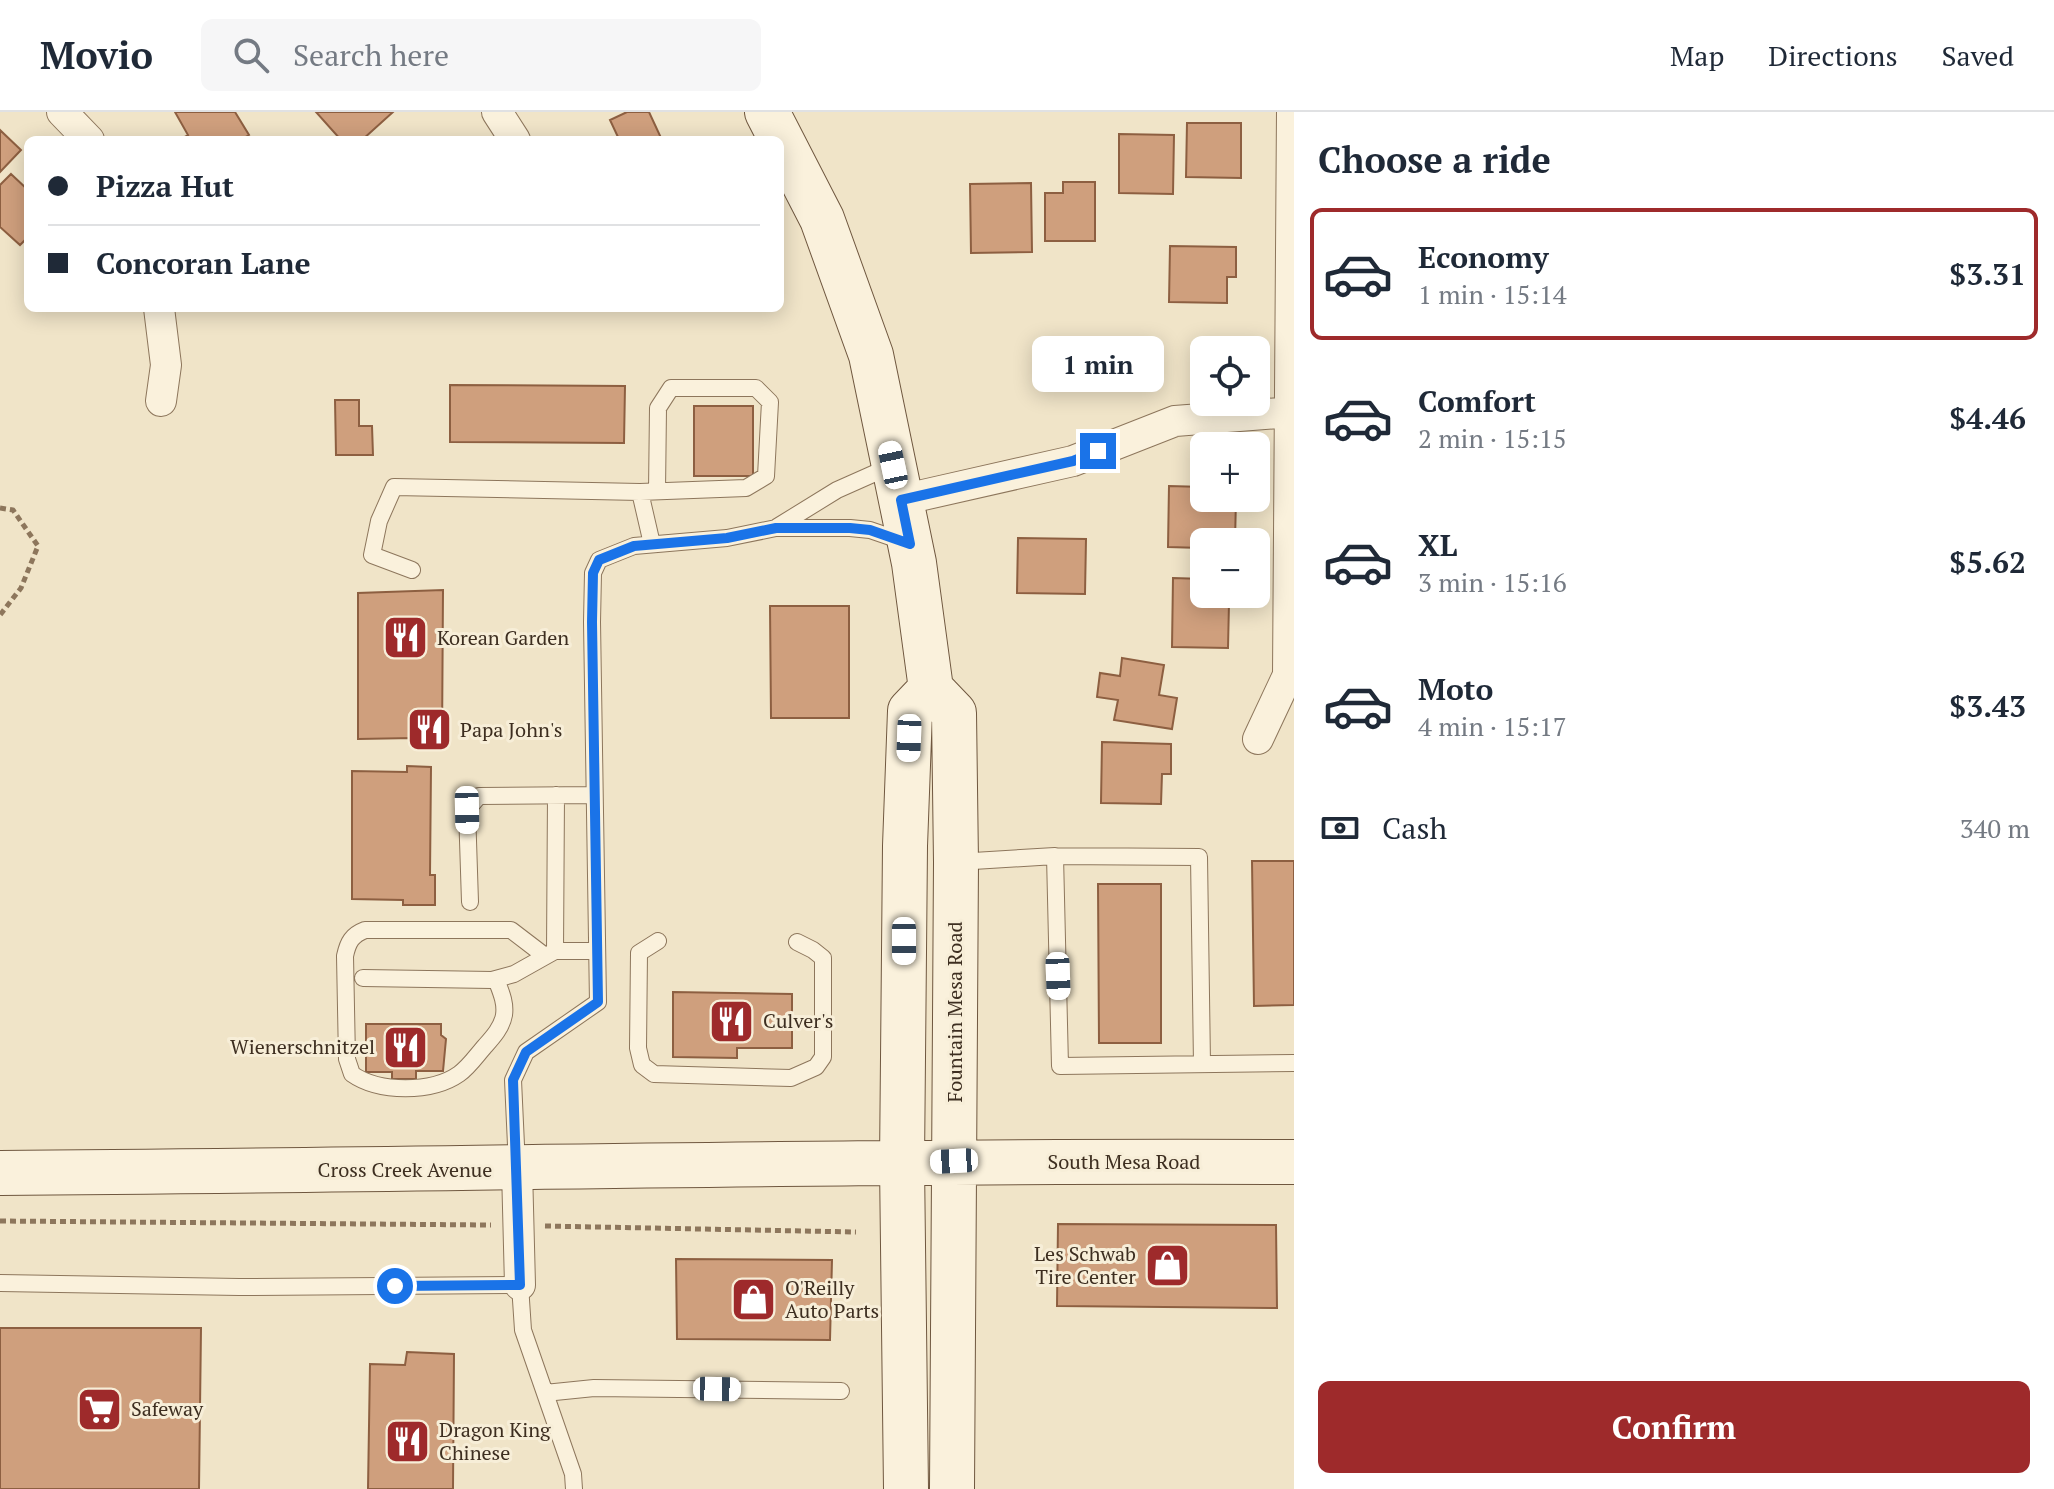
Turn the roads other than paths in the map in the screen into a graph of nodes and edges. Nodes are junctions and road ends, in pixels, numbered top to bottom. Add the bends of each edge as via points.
1 (62, 112) edge
2 (497, 112) edge
3 (767, 112) edge
4 (1292, 112) edge
5 (85, 136) edge
6 (512, 136) edge
7 (779, 136) edge
8 (784, 145) edge
9 (159, 312) edge
10 (161, 401) dead end
11 (1292, 412) junction
12 (897, 483) junction
13 (657, 491) junction
14 (640, 492) junction
15 (776, 528) junction
16 (652, 544) junction
17 (910, 544) junction
18 (412, 570) dead end
19 (931, 689) junction
20 (1258, 739) dead end
21 (556, 795) junction
22 (594, 795) junction
23 (1055, 856) junction
24 (956, 862) junction
25 (470, 902) dead end
26 (658, 941) dead end
27 (797, 942) dead end
28 (597, 951) junction
29 (550, 953) junction
30 (363, 978) dead end
31 (496, 979) junction
32 (1294, 1063) edge
33 (1202, 1064) junction
34 (954, 1161) junction
35 (1294, 1162) edge
36 (902, 1164) junction
37 (517, 1169) junction
38 (0, 1173) edge
39 (0, 1283) edge
40 (520, 1285) junction
41 (841, 1391) dead end
42 (545, 1393) junction
43 (911, 1476) edge
44 (574, 1489) edge
45 (952, 1489) edge

1 - 5 street
2 - 6 street
3 - 7 main road, Fountain Mesa Road
4 - 11 street
8 - 12 main road, Fountain Mesa Road via 822,219 871,355
9 - 10 street via 166,365
11 - 12 street via 1175,421 1073,461
11 - 20 street via 1288,675
12 - 15 lane via 837,490
12 - 17 main road, Fountain Mesa Road
13 - 13 lane via 746,488 766,476 770,402 756,388 671,388 658,408
13 - 14 lane
14 - 16 lane
14 - 18 lane via 394,487 372,555
15 - 16 lane
15 - 17 lane via 870,530
16 - 22 lane via 614,552 599,560 593,573
17 - 19 main road, Fountain Mesa Road
19 - 24 main road, Fountain Mesa Road via 954,713
19 - 36 main road via 910,711
21 - 22 lane
21 - 25 lane via 479,796 467,810
21 - 29 lane
22 - 28 lane
23 - 24 lane
23 - 33 lane via 1199,857
23 - 33 lane via 1060,1066
24 - 34 main road, Fountain Mesa Road
26 - 27 lane via 639,953 642,1065 654,1074 791,1078 816,1067 823,1057 823,958
28 - 29 lane
28 - 37 lane via 598,1002 526,1052 513,1080
29 - 31 lane
29 - 31 lane via 511,930 355,934 345,956 347,1059 352,1074 374,1085 412,1087 443,1083 462,1072 497,1033 504,1016
30 - 31 lane
32 - 33 lane
34 - 35 main road, South Mesa Road
34 - 36 main road, Cross Creek Avenue
34 - 45 main road, Fountain Mesa Road
36 - 37 main road, Cross Creek Avenue
36 - 43 main road
37 - 38 main road, Cross Creek Avenue
37 - 40 street
39 - 40 lane
40 - 42 lane via 523,1330
41 - 42 lane via 594,1388
42 - 44 lane

